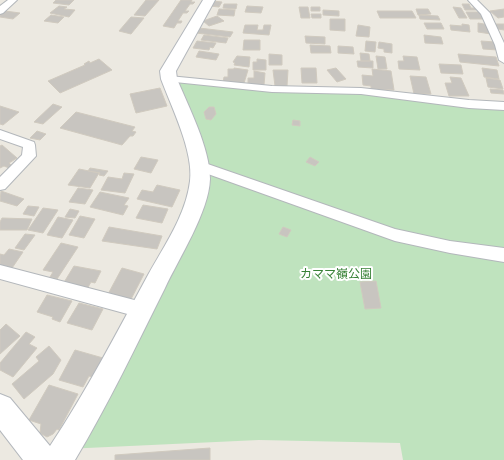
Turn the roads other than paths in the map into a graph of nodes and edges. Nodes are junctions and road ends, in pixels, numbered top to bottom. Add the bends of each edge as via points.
1 (13, 0) edge
2 (209, 0) edge
3 (472, 0) edge
4 (0, 11) edge
5 (504, 60) edge
6 (168, 79) junction
7 (504, 106) edge
8 (0, 134) edge
9 (199, 166) junction
10 (0, 185) edge
11 (504, 255) edge
12 (0, 272) edge
13 (142, 310) junction
14 (0, 408) edge
15 (42, 460) edge
16 (58, 460) edge

1 - 4 street
2 - 6 street via 168,71
3 - 5 street via 485,13
6 - 7 street via 272,89 361,91
6 - 9 street
8 - 10 street via 29,145 29,156
9 - 11 street via 395,235
9 - 13 street via 200,180 182,233
12 - 13 street
13 - 16 street via 74,436
14 - 15 street

